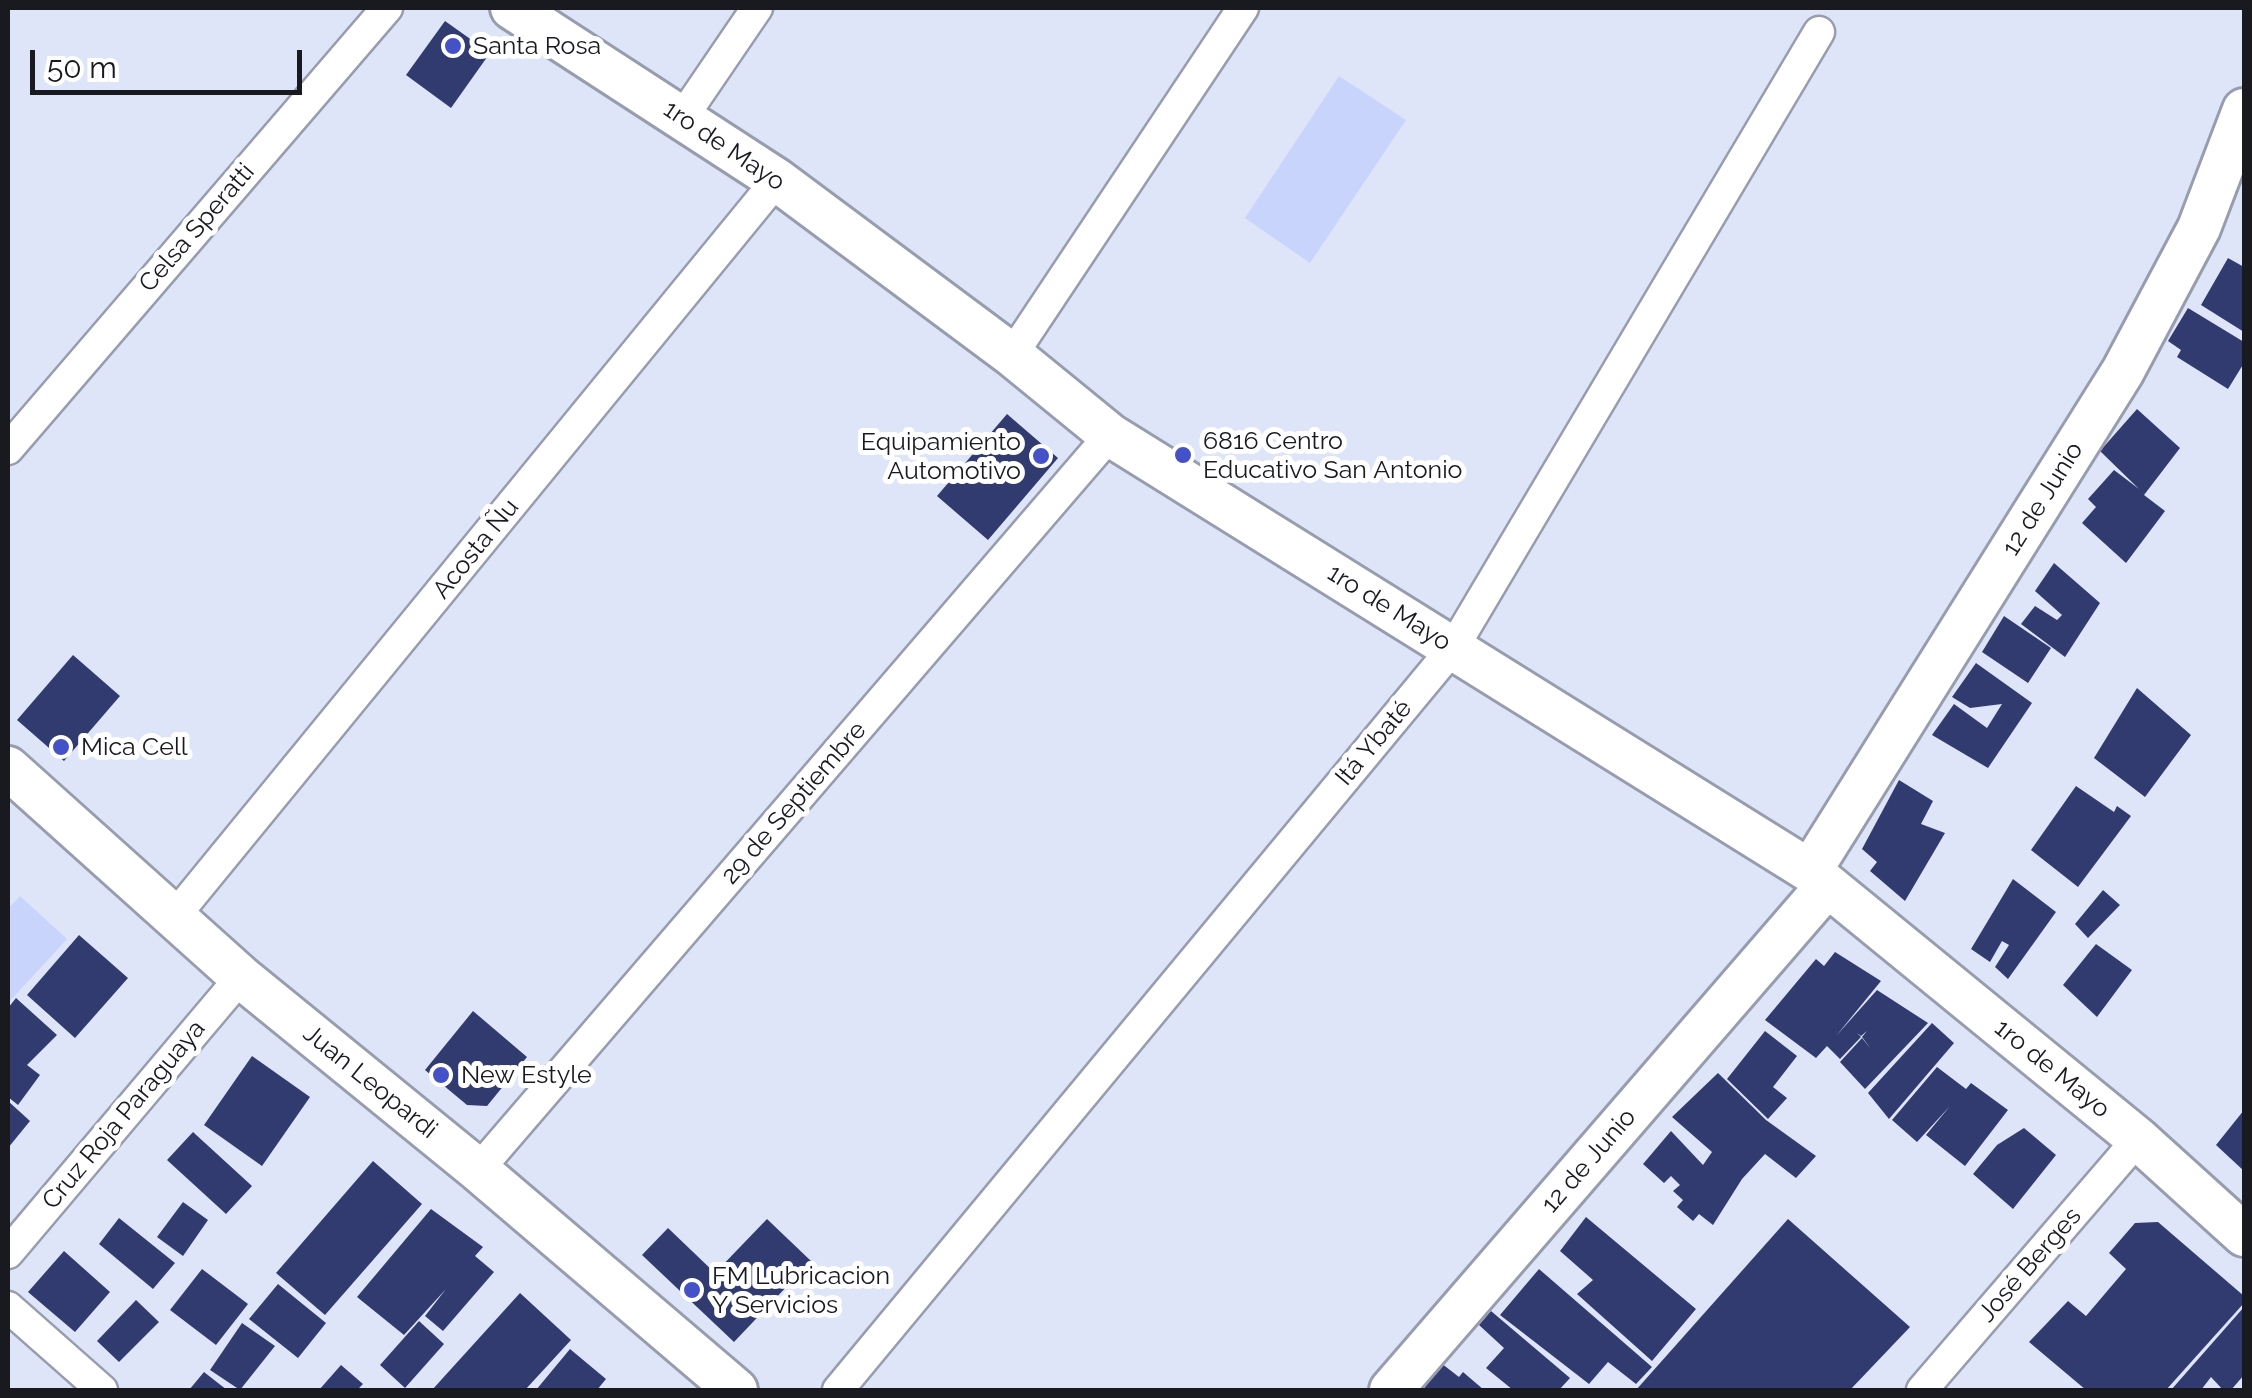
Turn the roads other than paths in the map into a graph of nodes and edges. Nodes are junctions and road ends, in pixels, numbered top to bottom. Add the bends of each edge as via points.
1 (387, 8) edge
2 (512, 8) edge
3 (757, 8) edge
4 (1244, 8) edge
5 (1819, 32) dead end
6 (2244, 110) edge
7 (682, 118) junction
8 (777, 180) junction
9 (1012, 355) junction
10 (1110, 434) junction
11 (8, 449) edge
12 (1453, 648) junction
13 (8, 768) edge
14 (1818, 878) junction
15 (174, 917) junction
16 (241, 978) junction
17 (2138, 1139) junction
18 (478, 1170) junction
19 (2244, 1235) edge
20 (8, 1253) edge
21 (8, 1307) edge
22 (102, 1390) edge
23 (736, 1390) edge
24 (838, 1390) edge
25 (1391, 1390) edge
26 (1922, 1390) edge

1 - 11 street, Celsa Speratti
2 - 7 street, 1ro de Mayo
3 - 7 street
4 - 9 street
5 - 12 street, Itá Ybaté
6 - 14 street, 12 de Junio via 2199,228 2122,371
7 - 8 street, 1ro de Mayo
8 - 9 street, 1ro de Mayo
8 - 15 street, Acosta Ñu
9 - 10 street, 1ro de Mayo
10 - 12 street, 1ro de Mayo
10 - 18 street, 29 de Septiembre
12 - 14 street, 1ro de Mayo
12 - 24 street, Itá Ybaté
13 - 15 street, Juan Leopardi
14 - 17 street, 1ro de Mayo
14 - 25 street, 12 de Junio
15 - 16 street, Juan Leopardi
16 - 18 street, Juan Leopardi
16 - 20 street, Cruz Roja Paraguaya
17 - 19 street, 1ro de Mayo
17 - 26 street, José Berges
18 - 23 street, Juan Leopardi
21 - 22 street

